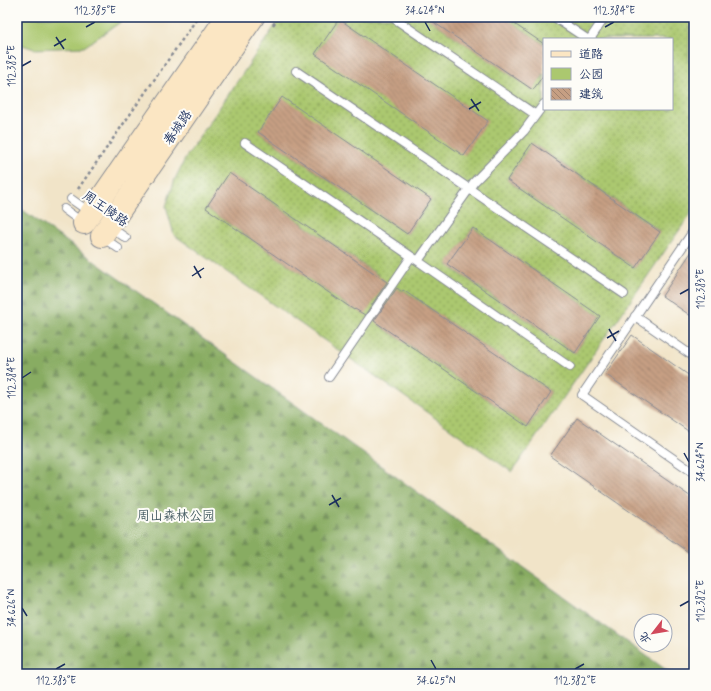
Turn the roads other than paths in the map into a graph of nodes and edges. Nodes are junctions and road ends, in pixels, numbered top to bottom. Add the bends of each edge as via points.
1 (227, 17) edge
2 (253, 17) edge
3 (392, 17) edge
4 (554, 17) edge
5 (605, 17) edge
6 (586, 38) edge
7 (589, 38) edge
8 (296, 71) dead end
9 (543, 105) edge
10 (536, 115) junction
11 (245, 143) dead end
12 (470, 188) junction
13 (71, 199) road end
14 (64, 209) dead end
15 (102, 228) junction
16 (694, 230) edge
17 (414, 259) junction
18 (624, 294) dead end
19 (636, 316) junction
20 (694, 356) edge
21 (570, 367) dead end
22 (329, 377) dead end
23 (694, 473) edge

1 - 15 street, 春城路
2 - 15 street, 春城路
3 - 10 lane
4 - 6 lane
5 - 7 lane
8 - 12 lane
9 - 10 lane
10 - 12 lane
11 - 17 lane
12 - 17 lane
12 - 18 lane
13 - 15 lane, 周王陵路
14 - 15 lane, 周王陵路
16 - 19 lane
17 - 21 lane
17 - 22 lane
19 - 20 lane
19 - 23 lane via 582,395

